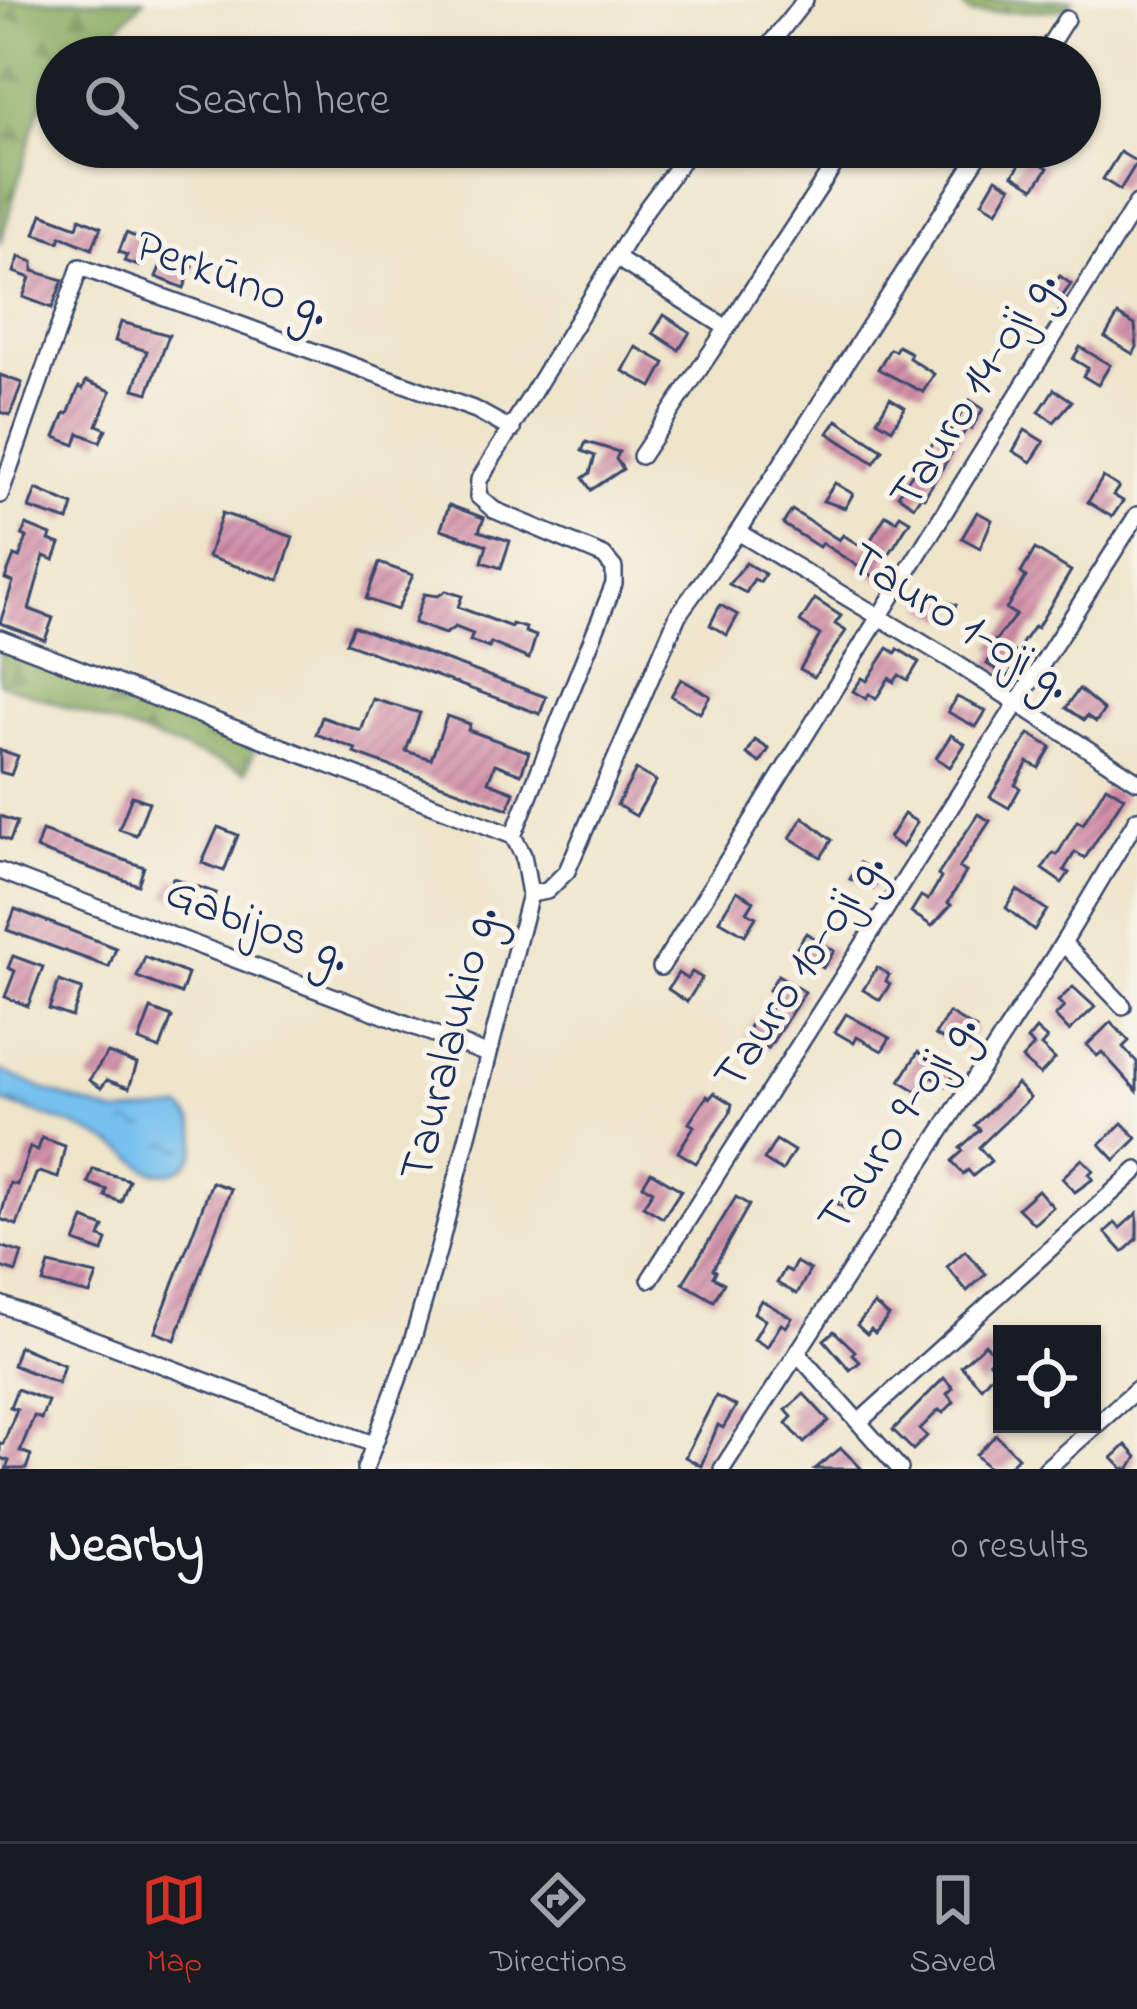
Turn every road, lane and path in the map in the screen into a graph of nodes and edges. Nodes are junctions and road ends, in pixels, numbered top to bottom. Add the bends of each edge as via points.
1 (805, 0) edge
2 (1066, 20) dead end
3 (777, 36) edge
4 (1056, 36) edge
5 (676, 168) edge
6 (832, 168) edge
7 (971, 168) edge
8 (1137, 203) edge
9 (616, 259) junction
10 (727, 328) junction
11 (512, 430) junction
12 (641, 456) dead end
13 (0, 495) edge
14 (1137, 515) edge
15 (738, 532) junction
16 (880, 619) junction
17 (0, 638) edge
18 (1018, 706) junction
19 (1137, 781) edge
20 (1137, 819) edge
21 (513, 836) junction
22 (0, 871) edge
23 (530, 893) junction
24 (1063, 943) junction
25 (661, 967) dead end
26 (1123, 1006) dead end
27 (487, 1054) junction
28 (1137, 1170) edge
29 (650, 1280) dead end
30 (0, 1304) edge
31 (798, 1354) junction
32 (1137, 1389) edge
33 (859, 1422) junction
34 (373, 1444) junction
35 (365, 1469) edge
36 (722, 1469) edge
37 (900, 1469) edge
38 (1046, 1469) edge

1 - 3 street
2 - 4 street
5 - 9 street
6 - 10 street
7 - 15 street
8 - 16 street, Tauro 14-oji g.
9 - 10 street
9 - 11 street
10 - 12 street
11 - 13 street, Perkūno g. via 476,410 80,267
11 - 21 street via 479,480 478,496 614,568
14 - 18 street, Tauro 10-oji g.
15 - 16 street, Tauro 1-oji g.
15 - 23 street via 677,615 568,871 547,891
16 - 18 street, Tauro 1-oji g.
16 - 25 street, Tauro 14-oji g.
17 - 21 street
18 - 19 street, Tauro 1-oji g.
18 - 29 street, Tauro 10-oji g.
20 - 24 street, Tauro 9-oji g.
21 - 23 street, Tauralaukio g.
22 - 27 street, Gabijos g.
23 - 27 street, Tauralaukio g.
24 - 26 street
24 - 31 street, Tauro 9-oji g.
27 - 34 street, Tauralaukio g. via 428,1285
28 - 33 street
30 - 34 street
31 - 33 street
31 - 36 street, Tauro 9-oji g.
32 - 38 street
33 - 37 street
34 - 35 street, Tauralaukio g.

